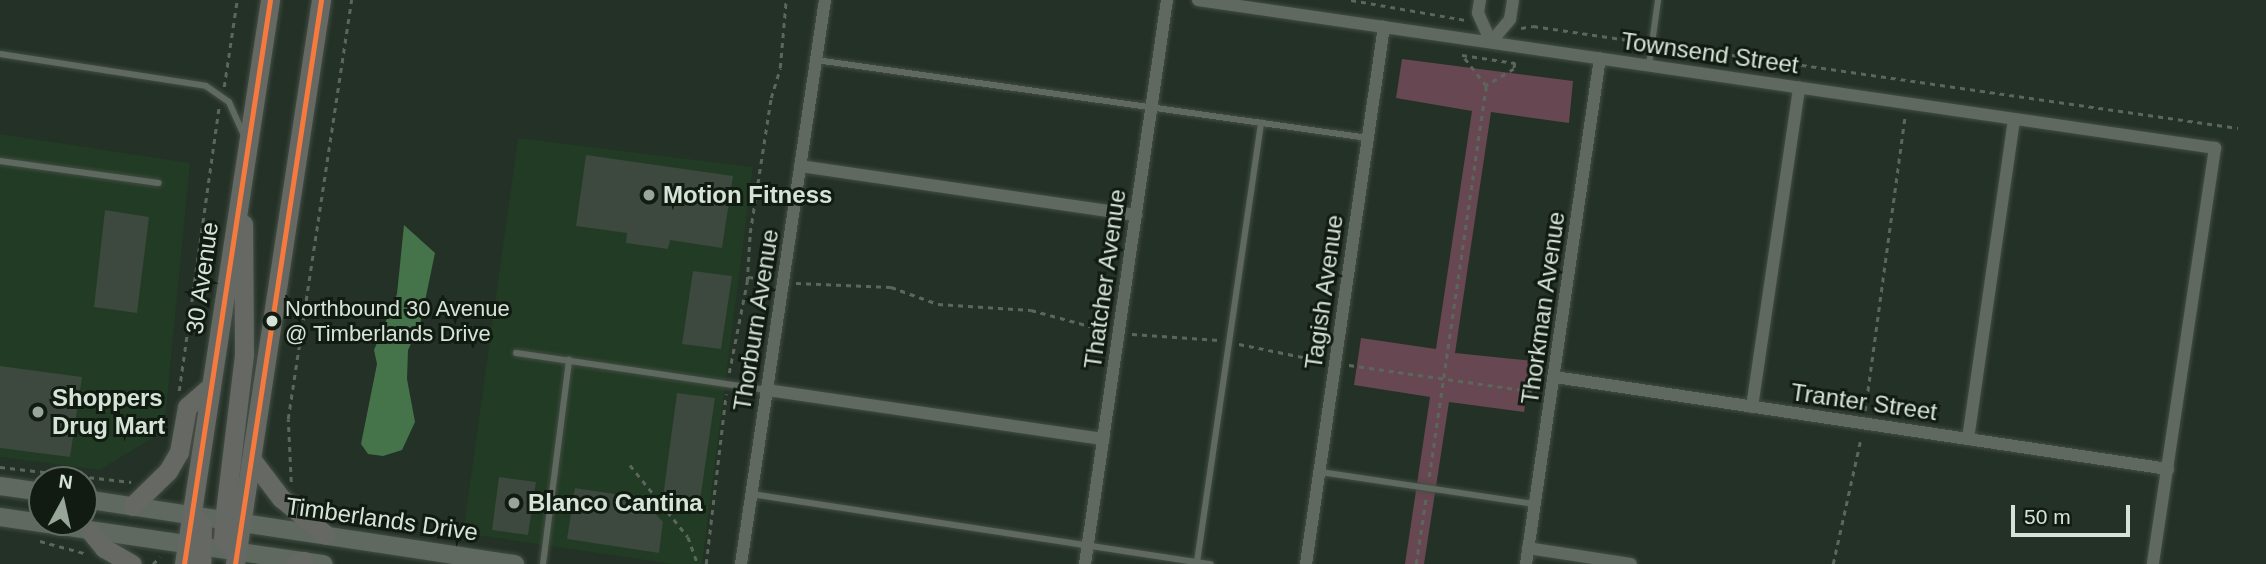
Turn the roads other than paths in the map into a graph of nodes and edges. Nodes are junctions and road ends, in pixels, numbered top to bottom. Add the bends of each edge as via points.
1 (270, 0) edge
2 (321, 0) edge
3 (825, 0) edge
4 (1167, 0) edge
5 (1198, 0) edge
6 (1480, 0) edge
7 (1513, 0) edge
8 (1658, 0) edge
9 (1384, 27) junction
10 (1491, 42) junction
11 (0, 54) edge
12 (1600, 58) junction
13 (816, 60) junction
14 (1649, 65) junction
15 (1798, 88) junction
16 (1152, 108) junction
17 (2014, 119) junction
18 (1261, 123) junction
19 (1368, 138) junction
20 (246, 141) junction
21 (0, 161) edge
22 (800, 166) junction
23 (241, 178) junction
24 (158, 184) dead end
25 (1136, 215) junction
26 (516, 353) dead end
27 (569, 360) junction
28 (1555, 377) junction
29 (211, 386) junction
30 (767, 390) junction
31 (1752, 407) junction
32 (1103, 439) junction
33 (1968, 439) junction
34 (252, 460) junction
35 (2168, 469) junction
36 (1320, 472) junction
37 (0, 486) edge
38 (28, 490) edge
39 (751, 494) junction
40 (98, 501) edge
41 (1534, 504) junction
42 (132, 506) junction
43 (191, 515) junction
44 (0, 517) edge
45 (28, 521) edge
46 (232, 522) junction
47 (98, 533) edge
48 (326, 535) junction
49 (95, 536) edge
50 (1088, 545) junction
51 (1528, 548) junction
52 (194, 555) edge
53 (236, 557) edge
54 (299, 562) edge
55 (1197, 562) junction
56 (132, 564) edge
57 (324, 564) edge
58 (515, 564) edge
59 (543, 564) edge
60 (741, 564) edge
61 (1085, 564) edge
62 (1210, 564) edge
63 (1306, 564) edge
64 (1526, 564) edge
65 (1631, 564) edge
66 (2153, 564) edge

1 - 20 main road, 30 Avenue
2 - 34 main road
3 - 13 street, Thorburn Avenue
4 - 16 street, Thatcher Avenue
5 - 9 street, Townsend Street
6 - 10 street via 1478,13
7 - 10 street via 1510,19
8 - 14 lane
9 - 10 street, Townsend Street
9 - 19 street, Tagish Avenue
10 - 12 street, Townsend Street
11 - 20 lane via 186,82 222,93
12 - 14 street, Townsend Street
12 - 28 street, Thorkman Avenue
13 - 16 lane
13 - 22 street, Thorburn Avenue
14 - 15 street, Townsend Street
15 - 17 street, Townsend Street
15 - 31 street
16 - 18 lane
16 - 25 street, Thatcher Avenue
17 - 33 street
17 - 35 street, Townsend Street via 2215,148
18 - 19 lane
18 - 55 lane
19 - 36 street, Tagish Avenue
20 - 23 main road, 30 Avenue
21 - 24 lane
22 - 25 street
22 - 30 street, Thorburn Avenue
23 - 29 main road, 30 Avenue
23 - 46 main road via 244,354
25 - 32 street, Thatcher Avenue
26 - 27 lane
27 - 30 lane
27 - 59 lane
28 - 31 street, Tranter Street
28 - 41 street, Thorkman Avenue
29 - 42 main road via 187,407 179,452 168,471
29 - 43 main road, 30 Avenue
30 - 32 street
30 - 39 street, Thorburn Avenue
31 - 33 street, Tranter Street
32 - 50 street, Thatcher Avenue
33 - 35 street, Tranter Street
34 - 46 main road
34 - 48 main road via 281,498
35 - 66 street
36 - 41 lane
36 - 63 street, Tagish Avenue
37 - 38 street
39 - 50 lane
39 - 60 street, Thorburn Avenue
40 - 42 street, Timberlands Drive
41 - 51 street, Thorkman Avenue
42 - 43 street, Timberlands Drive
43 - 46 street, Timberlands Drive
43 - 52 main road, 30 Avenue
44 - 45 street
46 - 48 street, Timberlands Drive
46 - 53 main road
47 - 52 street
48 - 58 street, Timberlands Drive
49 - 56 main road via 104,548
50 - 55 lane
50 - 61 street, Thatcher Avenue
51 - 64 street, Thorkman Avenue
51 - 65 street
52 - 53 street
53 - 54 street
54 - 57 street
55 - 62 lane

